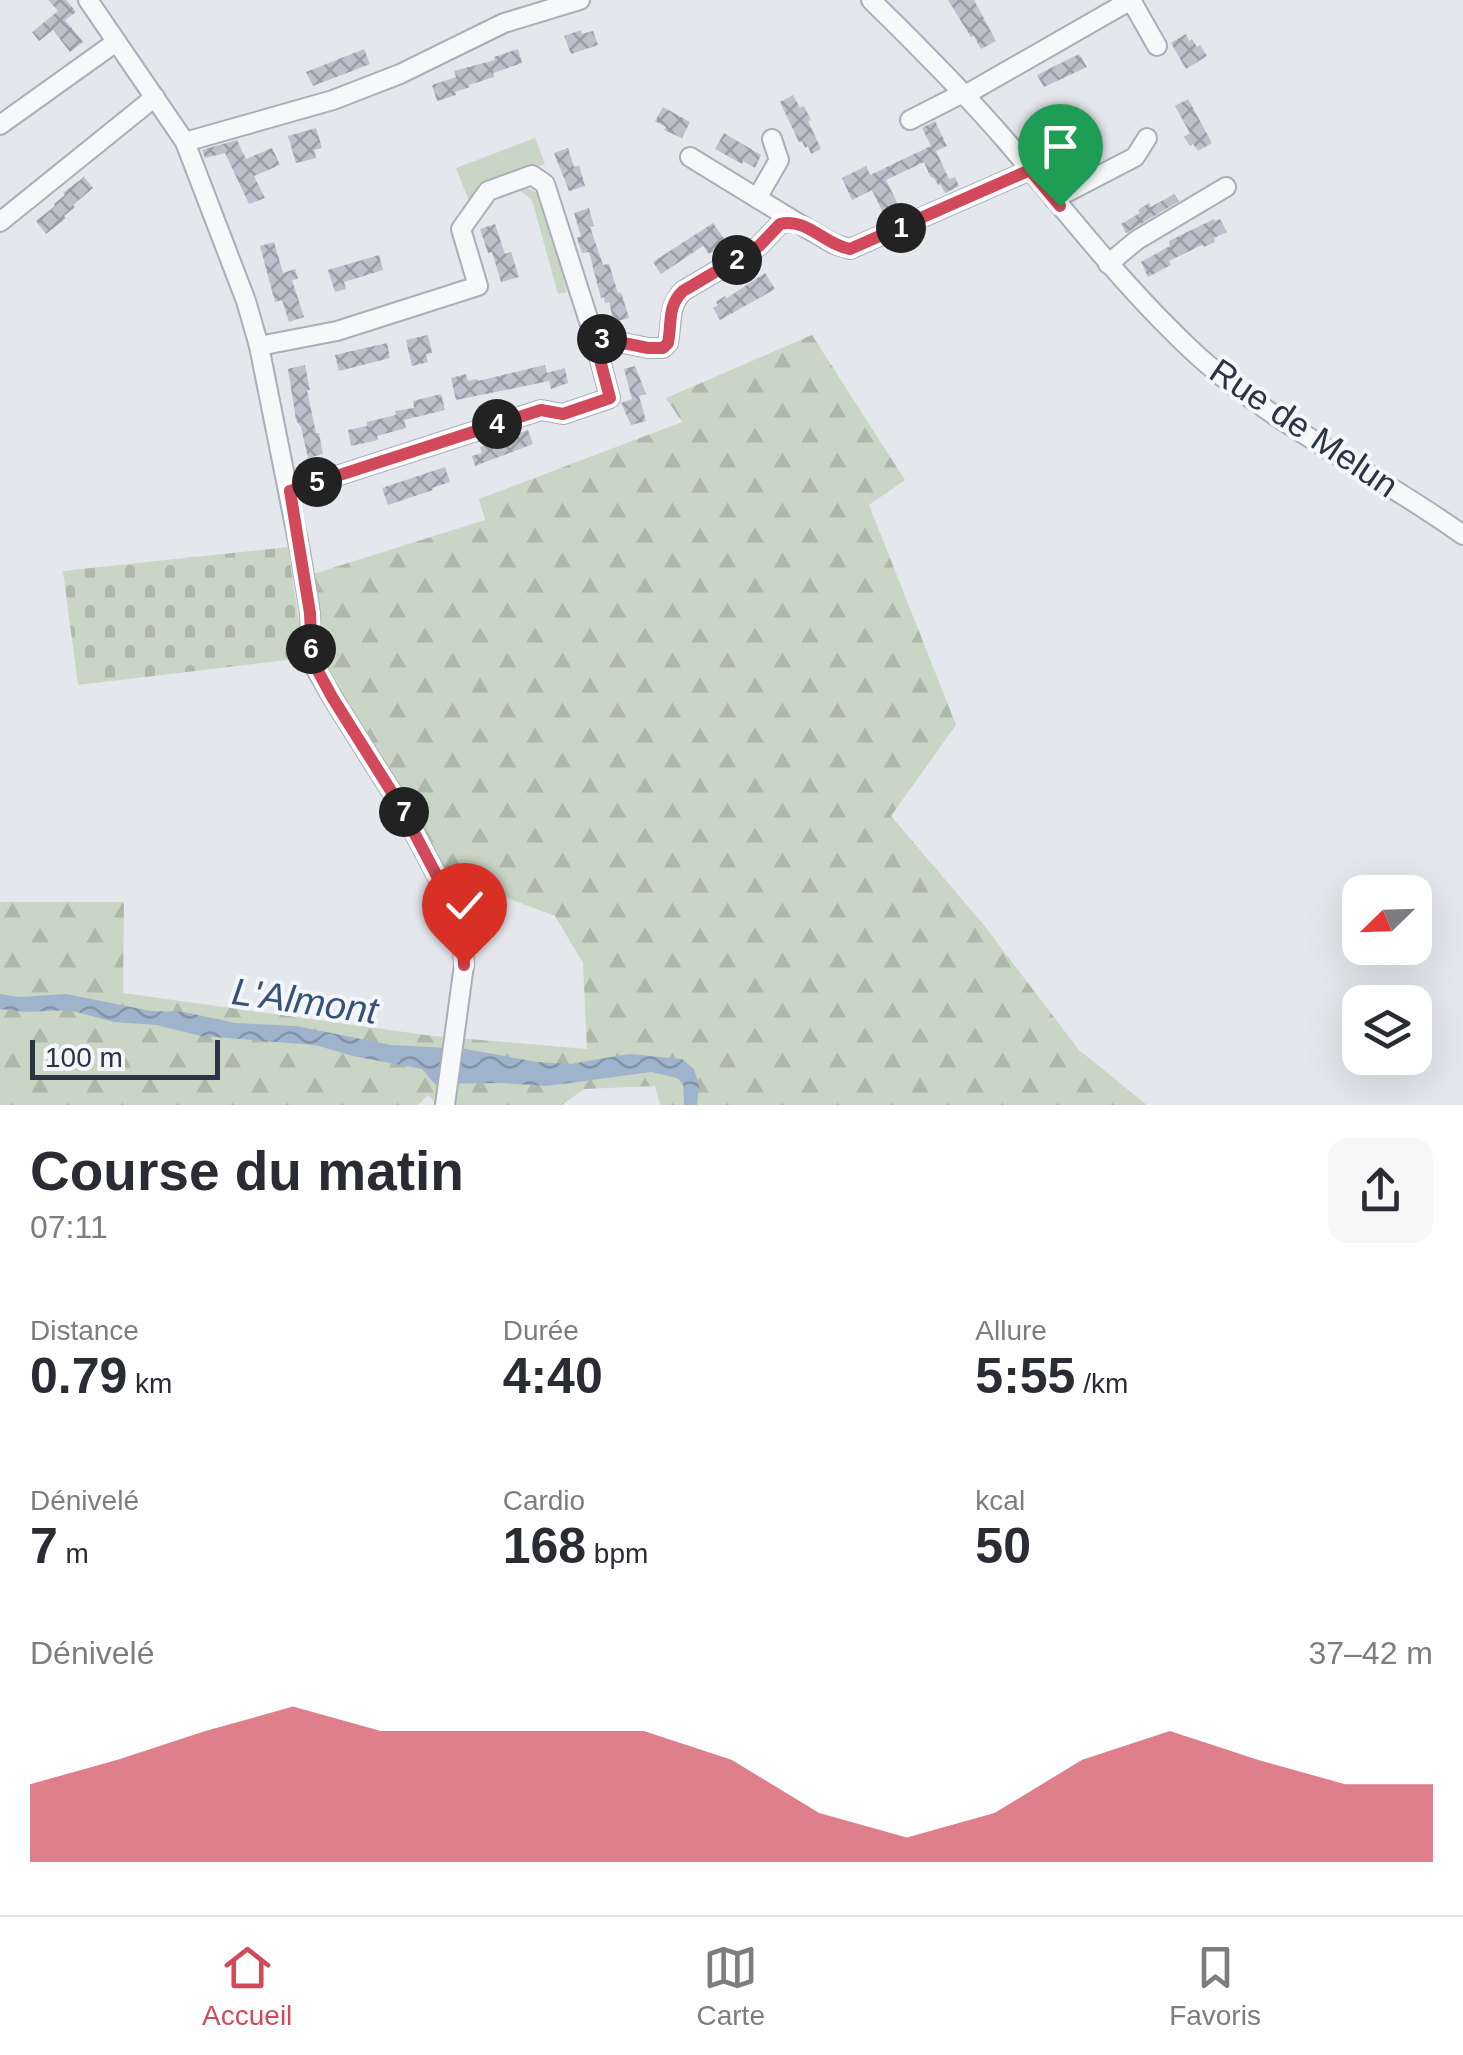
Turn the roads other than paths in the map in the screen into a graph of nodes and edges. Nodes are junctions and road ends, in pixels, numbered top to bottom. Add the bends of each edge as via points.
1 (88, 0) edge
2 (580, 0) edge
3 (871, 0) edge
4 (1131, 0) edge
5 (556, 3) edge
6 (116, 42) junction
7 (1157, 46) dead end
8 (964, 94) junction
9 (155, 97) junction
10 (910, 120) dead end
11 (0, 125) edge
12 (1147, 138) dead end
13 (772, 139) dead end
14 (186, 142) junction
15 (690, 157) dead end
16 (1030, 170) junction
17 (1226, 188) dead end
18 (757, 198) junction
19 (1054, 199) junction
20 (0, 222) edge
21 (796, 222) junction
22 (1108, 264) junction
23 (594, 337) junction
24 (260, 346) junction
25 (290, 491) junction
26 (1463, 535) edge
27 (445, 1096) edge

1 - 6 street
2 - 5 street
3 - 8 street, Rue de Melun
4 - 7 street
4 - 8 street
5 - 14 street via 332,100
6 - 9 street
6 - 11 street
8 - 10 street
8 - 16 street, Rue de Melun
9 - 14 street
9 - 20 street
12 - 19 street via 1134,157
13 - 18 street via 779,160
14 - 24 street
15 - 18 street
16 - 19 street, Rue de Melun
16 - 21 street via 850,249
17 - 22 street
18 - 21 street
19 - 22 street, Rue de Melun
21 - 23 street via 780,224 759,246 683,291 671,310 663,348
22 - 26 street, Rue de Melun via 1250,399
23 - 24 street via 545,184 532,175 488,191 462,229 478,286 337,331
23 - 25 street via 610,398 563,414 541,410
24 - 25 street
25 - 27 street via 312,660 398,802 458,926 464,965

